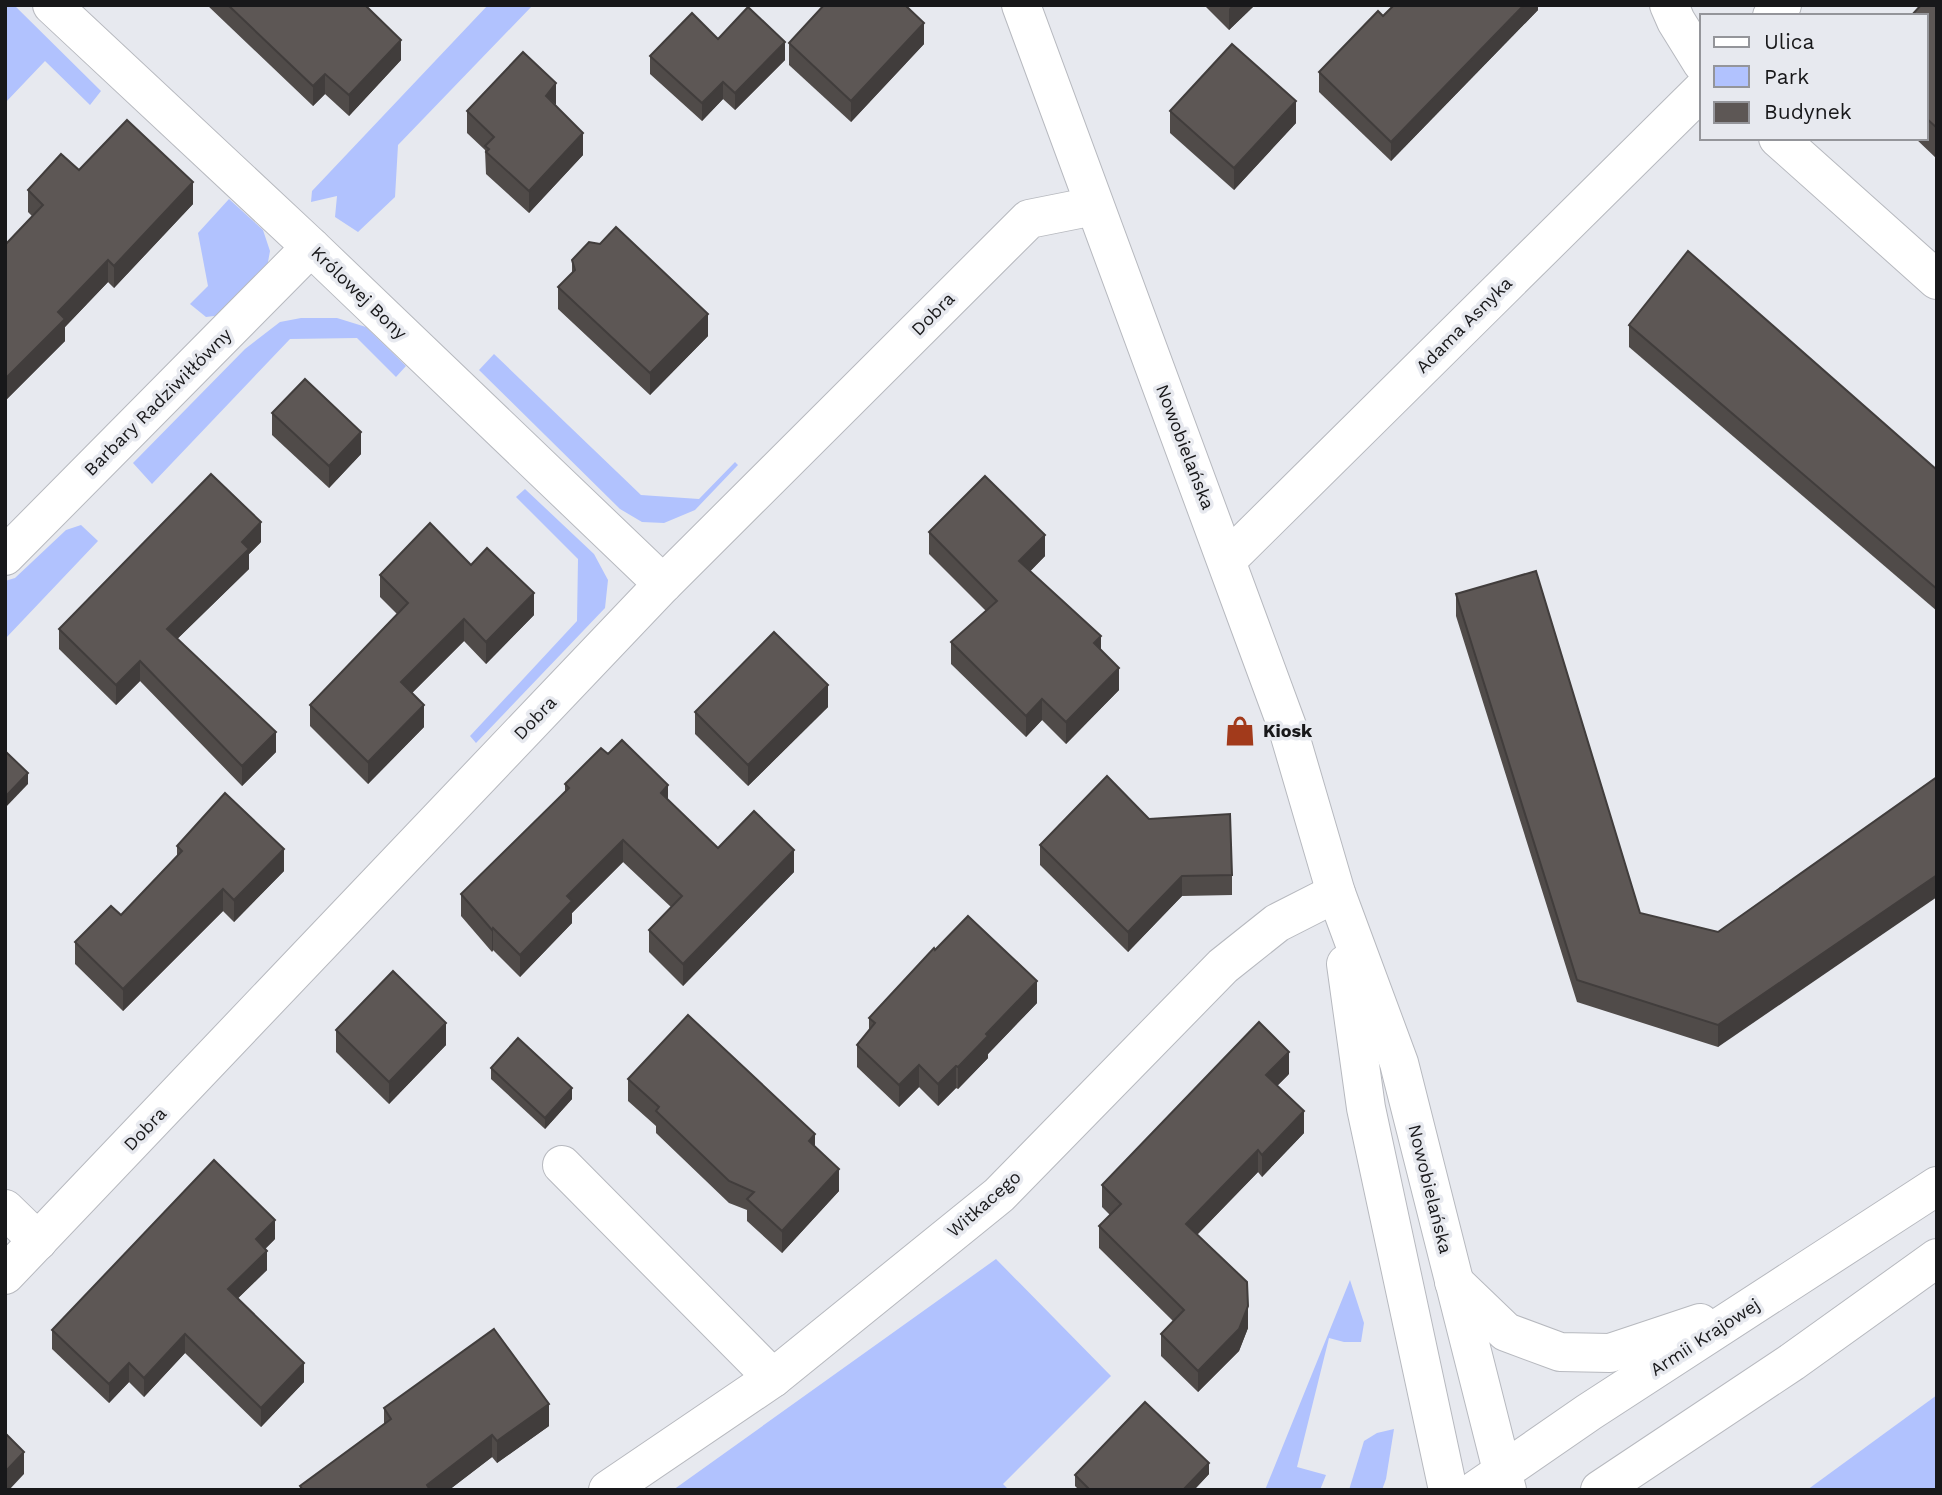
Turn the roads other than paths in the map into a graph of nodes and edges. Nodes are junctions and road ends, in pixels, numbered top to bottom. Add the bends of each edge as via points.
1 (52, 5) edge
2 (1021, 5) edge
3 (1668, 5) edge
4 (1700, 60) edge
5 (1700, 92) edge
6 (1780, 140) edge
7 (1094, 206) junction
8 (311, 247) junction
9 (1937, 280) edge
10 (5, 556) edge
11 (1227, 560) junction
12 (663, 584) junction
13 (1336, 893) junction
14 (562, 1165) dead end
15 (1937, 1186) edge
16 (5, 1209) edge
17 (38, 1241) junction
18 (1937, 1258) edge
19 (5, 1275) edge
20 (1454, 1282) junction
21 (1755, 1304) junction
22 (773, 1378) junction
23 (1495, 1484) edge
24 (608, 1490) edge
25 (1448, 1490) edge
26 (1600, 1490) edge

1 - 8 street, Królowej Bony
2 - 7 street, Nowobielańska
3 - 4 street
5 - 11 street, Adama Asnyka
6 - 9 street
7 - 11 street, Nowobielańska
7 - 12 street, Dobra via 1029,219
8 - 10 street, Barbary Radziwiłłówny
8 - 12 street, Królowej Bony
11 - 13 street, Nowobielańska via 1288,729
12 - 17 street, Dobra
13 - 20 street, Nowobielańska via 1399,1063
13 - 22 street, Witkacego via 1277,923 1223,966 999,1195
13 - 25 street, Nowobielańska via 1366,1108
14 - 22 street
15 - 21 street, Armii Krajowej
16 - 17 street
17 - 19 street, Dobra
18 - 26 street
20 - 21 street via 1506,1332 1560,1352 1610,1353
20 - 23 street, Nowobielańska
21 - 23 street, Armii Krajowej via 1589,1412
22 - 24 street, Witkacego

